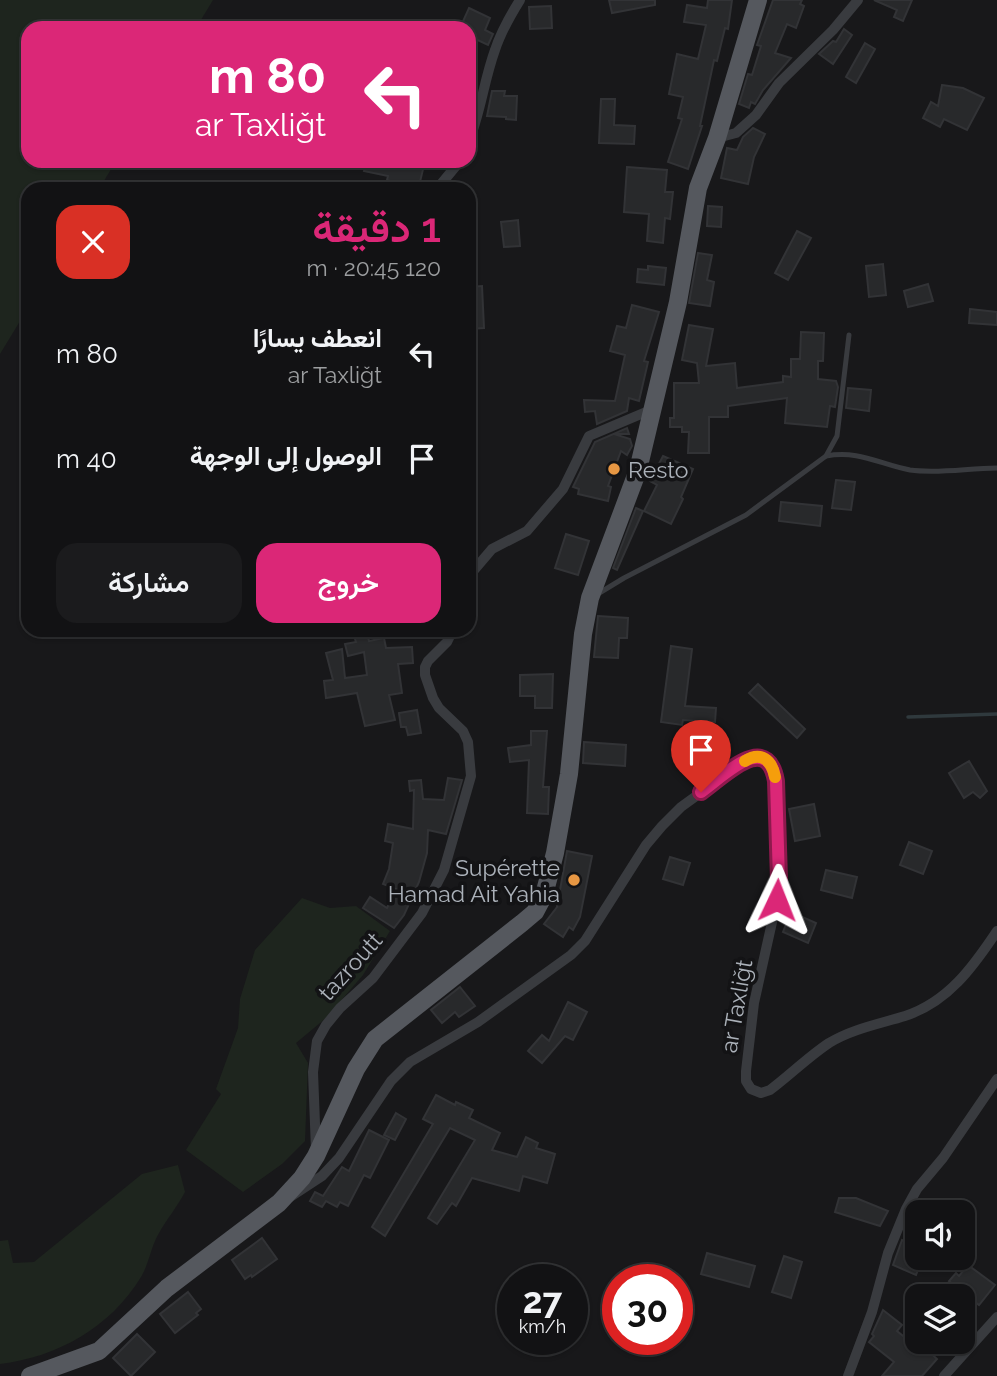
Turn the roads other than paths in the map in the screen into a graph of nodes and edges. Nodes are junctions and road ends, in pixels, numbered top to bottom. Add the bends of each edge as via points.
1 (520, 0) edge
2 (758, 0) edge
3 (858, 0) edge
4 (476, 122) edge
5 (717, 138) junction
6 (454, 168) edge
7 (443, 182) edge
8 (849, 335) dead end
9 (654, 408) junction
10 (826, 456) junction
11 (997, 468) edge
12 (476, 568) edge
13 (590, 598) junction
14 (450, 637) edge
15 (997, 930) edge
16 (997, 1079) edge
17 (316, 1156) junction
18 (279, 1203) junction
19 (997, 1317) edge
20 (30, 1376) edge
21 (848, 1376) edge
22 (944, 1376) edge

1 - 4 street via 494,51
2 - 5 main road
3 - 5 street via 779,83 756,115 736,133
5 - 9 main road via 698,188
6 - 7 street
8 - 10 lane via 837,436
9 - 12 street via 589,436 564,489 527,531 492,549
9 - 13 main road via 638,470
10 - 11 lane via 842,453 910,470
10 - 13 lane via 746,515
13 - 17 main road via 569,774 544,895 528,918 375,1039
14 - 17 street, tazroutt via 428,661 425,675 439,708 463,731 471,776 444,870 422,913 373,978 326,1024 317,1041 313,1072
15 - 18 street, ar Taxliǧt via 962,979 930,1003 829,1043 771,1090 751,1089 746,1072 752,1022 779,880 774,768 768,759 750,757 662,826 597,925 571,955 478,1022 410,1062 323,1177
16 - 21 street via 906,1209
17 - 18 main road
18 - 20 main road via 167,1288 99,1351
19 - 22 street

